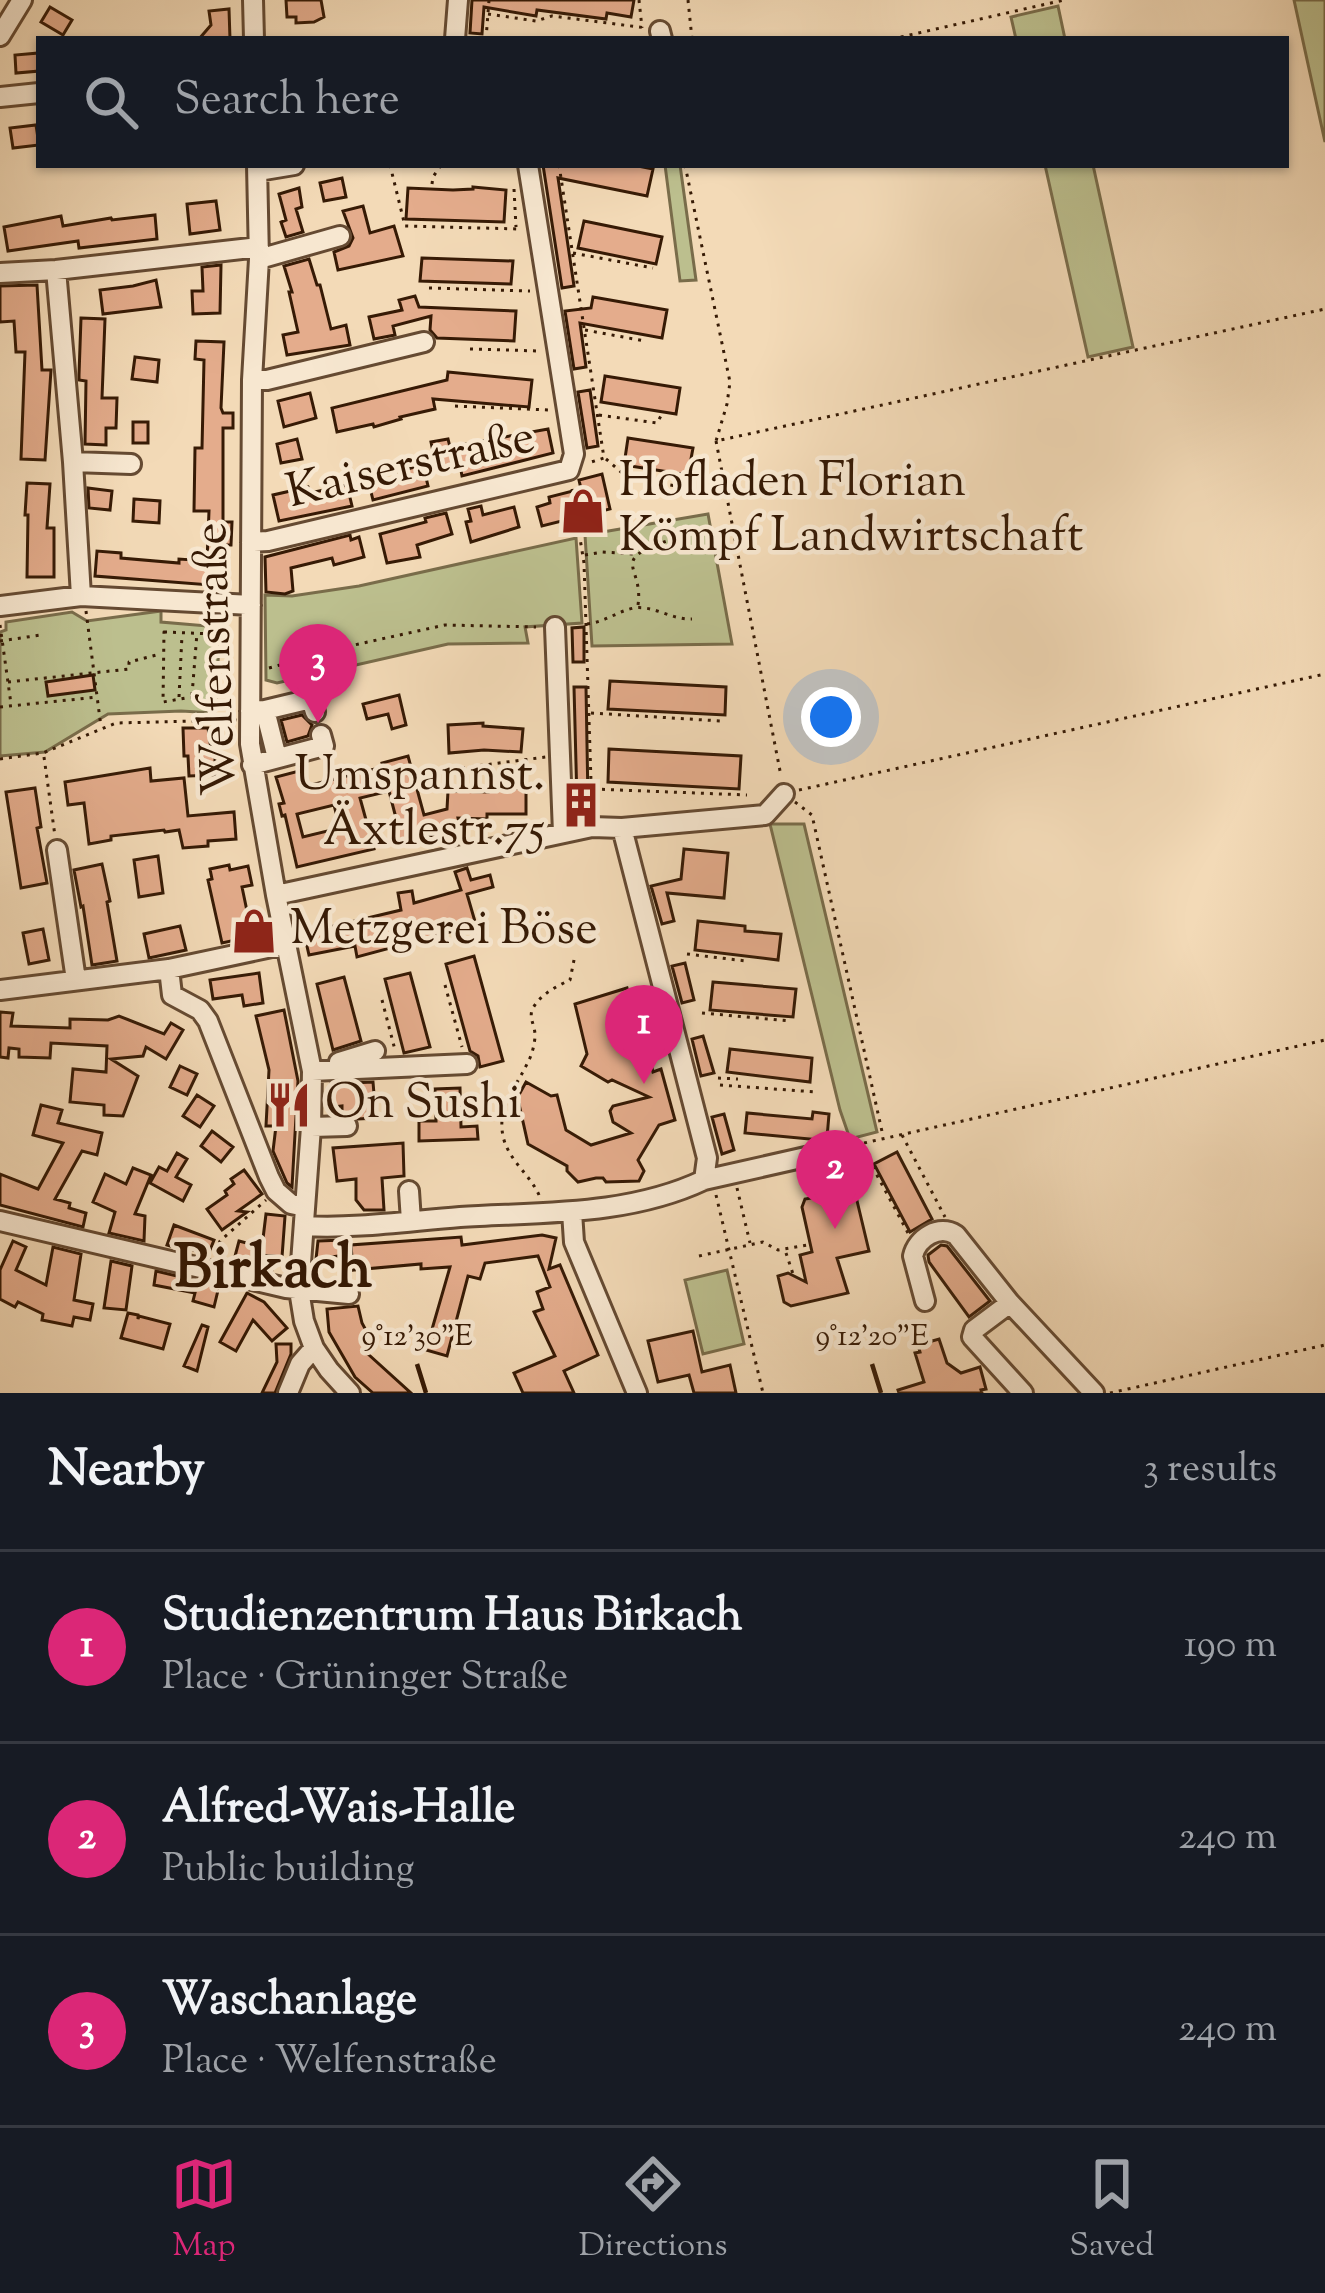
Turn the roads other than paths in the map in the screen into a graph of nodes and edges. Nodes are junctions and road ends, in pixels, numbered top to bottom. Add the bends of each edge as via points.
1 (22, 0) edge
2 (254, 0) edge
3 (458, 0) edge
4 (0, 36) edge
5 (254, 36) edge
6 (455, 36) edge
7 (36, 93) edge
8 (0, 97) edge
9 (258, 168) edge
10 (528, 168) edge
11 (340, 236) dead end
12 (259, 253) junction
13 (56, 270) junction
14 (0, 273) edge
15 (424, 342) dead end
16 (252, 380) junction
17 (73, 462) junction
18 (131, 464) dead end
19 (251, 542) junction
20 (83, 596) junction
21 (251, 605) junction
22 (0, 606) edge
23 (555, 627) road end
24 (261, 712) junction
25 (315, 712) dead end
26 (321, 735) dead end
27 (284, 756) junction
28 (252, 765) junction
29 (784, 794) road end
30 (622, 828) junction
31 (562, 833) junction
32 (57, 850) road end
33 (276, 895) junction
34 (286, 944) junction
35 (169, 969) junction
36 (76, 980) junction
37 (0, 990) edge
38 (375, 1051) dead end
39 (467, 1064) road end
40 (312, 1071) junction
41 (347, 1126) dead end
42 (311, 1127) junction
43 (856, 1145) road end
44 (704, 1180) junction
45 (409, 1191) dead end
46 (572, 1212) junction
47 (304, 1217) junction
48 (0, 1221) edge
49 (412, 1221) junction
50 (299, 1290) junction
51 (349, 1294) dead end
52 (926, 1301) dead end
53 (1010, 1303) junction
54 (314, 1348) junction
55 (288, 1393) edge
56 (350, 1393) edge
57 (638, 1393) edge
58 (1023, 1393) edge
59 (1094, 1393) edge

1 - 4 street
2 - 5 street
3 - 6 street
7 - 8 street
9 - 12 street, Welfenstraße
10 - 19 street, Kaiserstraße via 527,229 547,291 574,454 568,470
11 - 12 street
12 - 13 street
12 - 16 street, Welfenstraße
13 - 14 street
13 - 17 street
15 - 16 street
16 - 19 street, Welfenstraße
17 - 18 street
17 - 20 street
19 - 21 street, Welfenstraße
20 - 21 street
20 - 22 street
21 - 24 street, Welfenstraße via 251,673
23 - 31 street
24 - 25 street via 311,698
24 - 27 street
24 - 28 street, Welfenstraße
26 - 27 street via 324,746
27 - 28 street
28 - 33 street, Welfenstraße
29 - 30 street via 765,815
30 - 31 street
30 - 44 street via 707,1159
31 - 33 street
32 - 36 street
33 - 34 street, Welfenstraße
34 - 35 street
34 - 40 street, Welfenstraße
35 - 36 street
35 - 47 street via 172,995 208,1021 277,1191
36 - 37 street
38 - 40 street
39 - 40 street
40 - 42 street, Welfenstraße
41 - 42 street
42 - 47 street, Welfenstraße
43 - 44 street
44 - 46 street
45 - 49 street
46 - 49 street
46 - 57 street via 574,1243
47 - 49 street via 375,1233
47 - 50 street, Welfenstraße
48 - 50 street
50 - 51 street
50 - 54 street, Welfenstraße
52 - 53 street via 916,1244 950,1230
53 - 58 street via 972,1337
53 - 59 street
54 - 55 street
54 - 56 street

